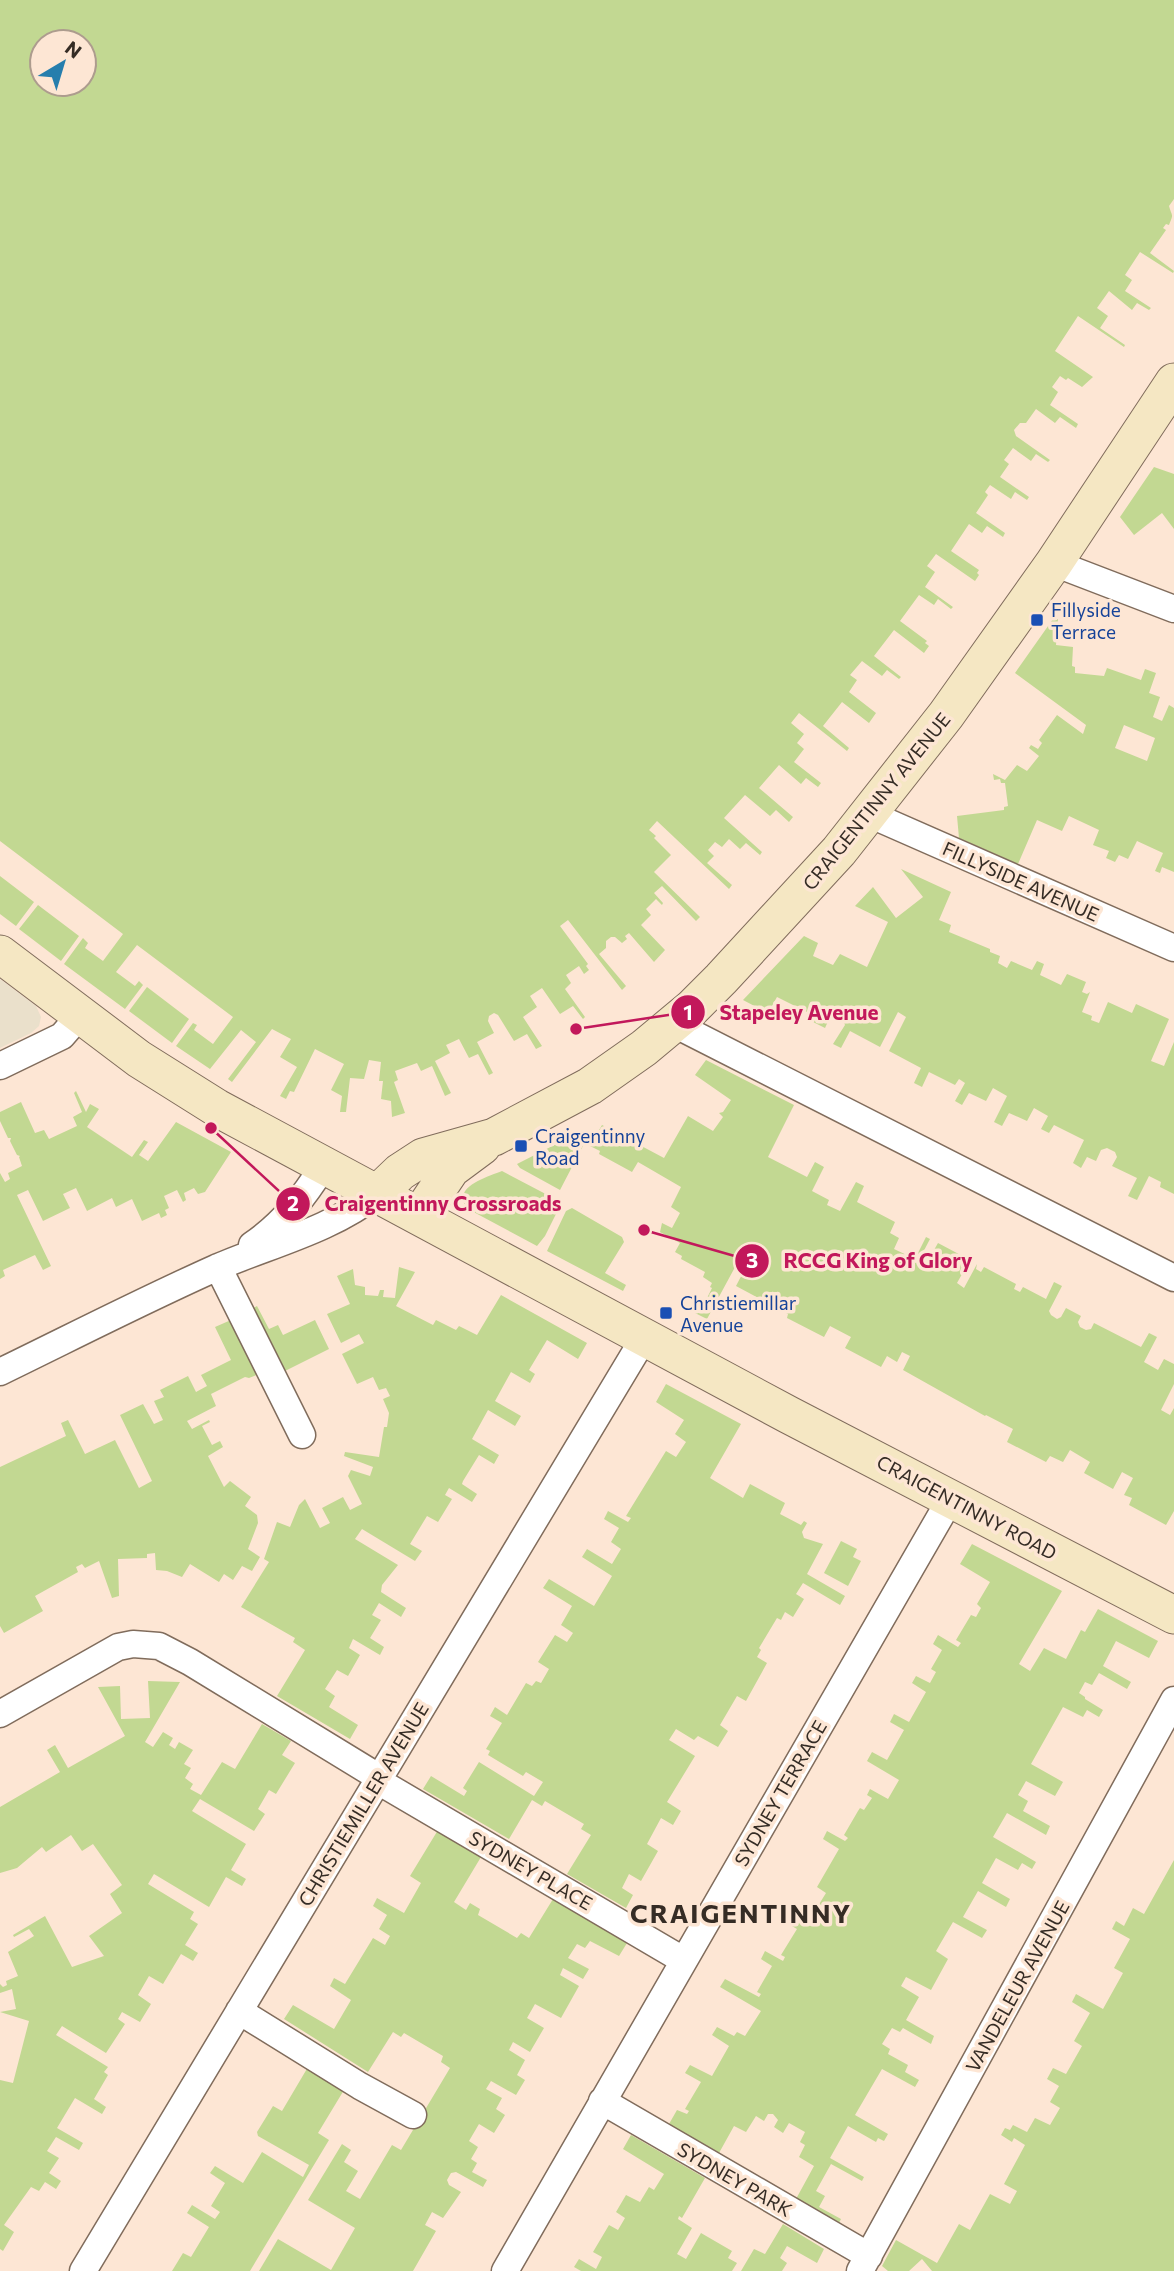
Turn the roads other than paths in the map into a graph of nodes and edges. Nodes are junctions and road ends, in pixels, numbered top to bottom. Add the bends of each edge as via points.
1 (1174, 382) edge
2 (1054, 564) junction
3 (1174, 609) edge
4 (869, 814) junction
5 (1174, 948) edge
6 (0, 954) edge
7 (81, 1014) junction
8 (674, 1024) junction
9 (0, 1066) edge
10 (494, 1137) junction
11 (324, 1165) junction
12 (378, 1193) junction
13 (420, 1215) junction
14 (218, 1267) junction
15 (1174, 1279) edge
16 (644, 1338) junction
17 (0, 1372) edge
18 (302, 1435) dead end
19 (951, 1498) junction
20 (1174, 1615) edge
21 (1174, 1700) edge
22 (0, 1714) edge
23 (379, 1779) junction
24 (683, 1960) junction
25 (239, 2011) junction
26 (602, 2101) junction
27 (413, 2115) dead end
28 (864, 2264) edge
29 (83, 2271) edge
30 (505, 2271) edge

1 - 2 street, CRAIGENTINNY AVENUE
2 - 3 street
2 - 4 street, CRAIGENTINNY AVENUE
4 - 5 street, FILLYSIDE AVENUE
4 - 8 street, CRAIGENTINNY AVENUE via 721,979
6 - 7 street, CRAIGENTINNY ROAD
7 - 9 street via 62,1036
7 - 11 street, CRAIGENTINNY ROAD via 183,1088
8 - 10 street, CRAIGENTINNY AVENUE via 590,1086
8 - 15 street
10 - 12 street, CRAIGENTINNY AVENUE via 423,1157
10 - 13 street, CRAIGENTINNY AVENUE via 451,1169
11 - 12 street, CRAIGENTINNY ROAD
11 - 14 street, CRAIGENTINNY AVENUE via 292,1212 267,1235
12 - 13 street, CRAIGENTINNY ROAD
12 - 14 street, CRAIGENTINNY AVENUE via 337,1220
13 - 16 street, CRAIGENTINNY ROAD
14 - 17 street, CRAIGENTINNY AVENUE
14 - 18 street
16 - 19 street, CRAIGENTINNY ROAD
16 - 23 street, CHRISTIEMILLER AVENUE
19 - 20 street, CRAIGENTINNY ROAD
19 - 24 street, SYDNEY TERRACE
21 - 28 street, VANDELEUR AVENUE
22 - 23 street, SYDNEY PLACE via 118,1647 147,1644 172,1652
23 - 24 street, SYDNEY PLACE
23 - 25 street, CHRISTIEMILLER AVENUE
24 - 26 street, SYDNEY TERRACE
25 - 27 street
25 - 29 street, CHRISTIEMILLER AVENUE
26 - 28 street, SYDNEY PARK
26 - 30 street, SYDNEY TERRACE

